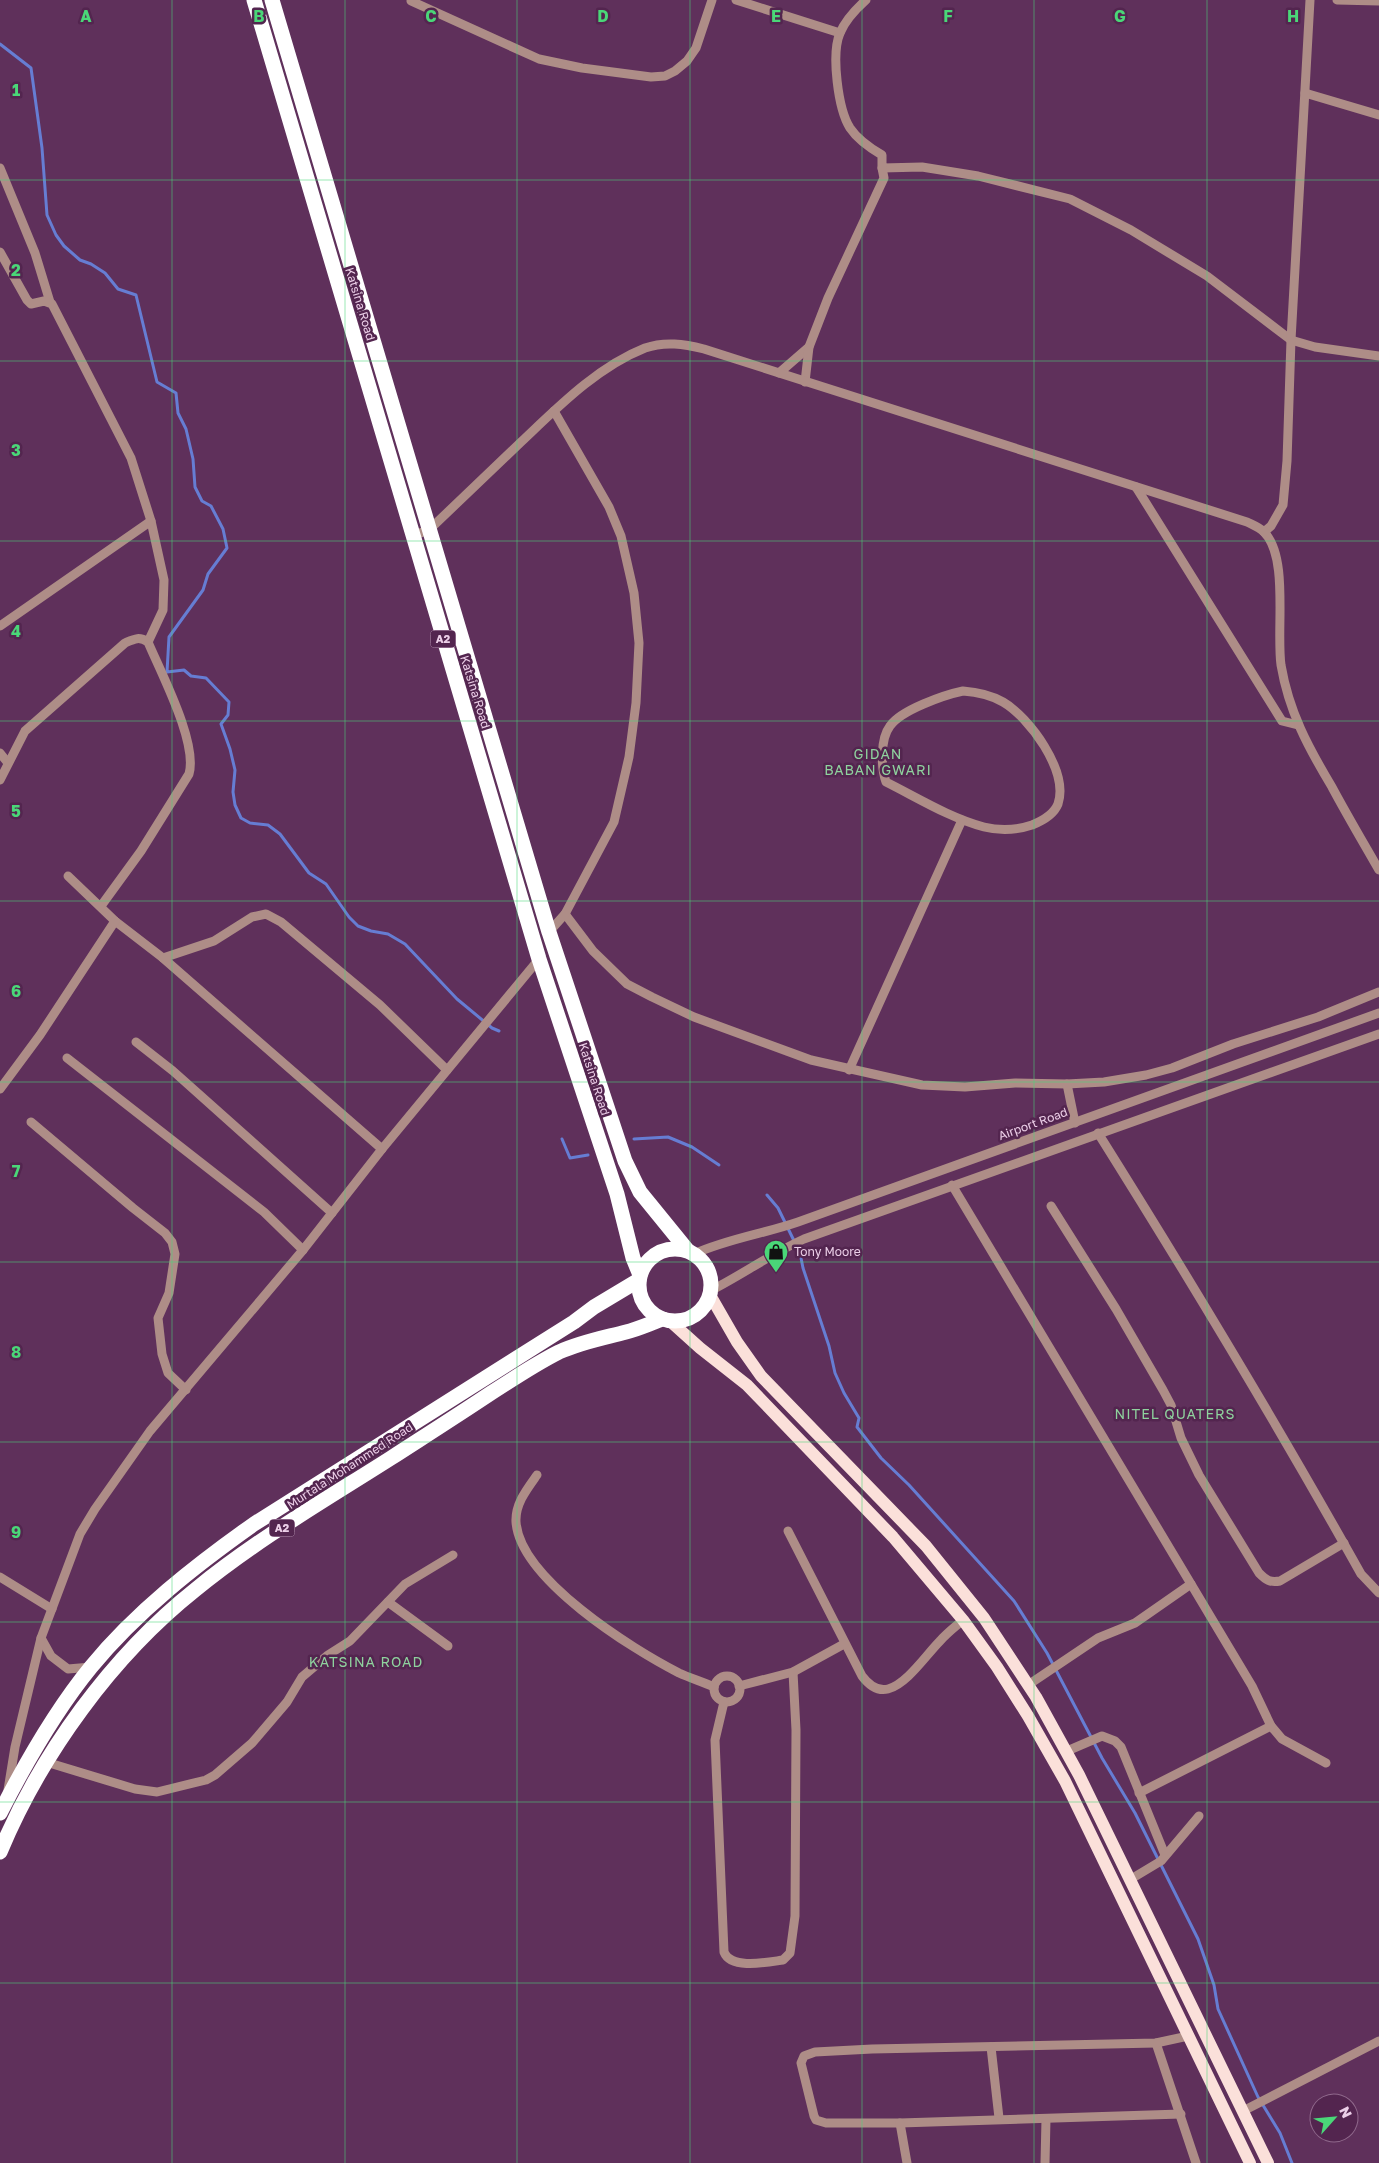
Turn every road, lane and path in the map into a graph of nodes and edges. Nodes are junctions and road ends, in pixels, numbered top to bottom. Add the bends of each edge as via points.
1 (254, 0) edge
2 (272, 0) edge
3 (712, 0) edge
4 (736, 0) edge
5 (866, 0) edge
6 (1310, 0) edge
7 (1337, 0) edge
8 (410, 1) dead end
9 (1379, 1) edge
10 (840, 33) junction
11 (1305, 93) junction
12 (1379, 115) edge
13 (0, 168) edge
14 (882, 168) junction
15 (0, 252) edge
16 (50, 302) junction
17 (1291, 340) junction
18 (809, 347) junction
19 (1379, 356) edge
20 (779, 373) junction
21 (805, 382) junction
22 (554, 411) junction
23 (1136, 487) junction
24 (151, 522) junction
25 (430, 529) junction
26 (1264, 532) junction
27 (413, 536) junction
28 (0, 626) edge
29 (148, 642) junction
30 (1298, 726) junction
31 (0, 753) edge
32 (8, 763) junction
33 (0, 780) edge
34 (962, 820) junction
35 (1379, 870) edge
36 (68, 876) dead end
37 (101, 906) junction
38 (565, 914) junction
39 (116, 921) junction
40 (549, 932) junction
41 (163, 958) junction
42 (539, 959) junction
43 (1379, 992) edge
44 (1379, 1013) edge
45 (1379, 1034) edge
46 (136, 1042) dead end
47 (67, 1058) dead end
48 (447, 1070) junction
49 (849, 1070) junction
50 (1067, 1084) junction
51 (0, 1089) edge
52 (31, 1122) dead end
53 (1074, 1123) junction
54 (1098, 1133) junction
55 (382, 1149) junction
56 (952, 1186) junction
57 (1051, 1206) dead end
58 (332, 1213) junction
59 (303, 1250) junction
60 (691, 1253) junction
61 (640, 1278) junction
62 (711, 1293) junction
63 (667, 1320) junction
64 (186, 1390) junction
65 (537, 1475) dead end
66 (788, 1531) dead end
67 (1344, 1543) junction
68 (453, 1555) dead end
69 (0, 1577) edge
70 (1191, 1584) junction
71 (1379, 1593) edge
72 (388, 1602) junction
73 (52, 1609) junction
74 (963, 1620) junction
75 (41, 1638) junction
76 (844, 1644) junction
77 (448, 1646) dead end
78 (91, 1667) junction
79 (793, 1672) junction
80 (1028, 1685) junction
81 (739, 1686) junction
82 (714, 1687) junction
83 (724, 1702) junction
84 (1272, 1726) junction
85 (1067, 1751) junction
86 (46, 1762) junction
87 (1326, 1762) dead end
88 (1139, 1793) junction
89 (3, 1807) edge
90 (1199, 1816) dead end
91 (0, 1852) edge
92 (1160, 1861) junction
93 (1131, 1880) junction
94 (1188, 2036) junction
95 (1379, 2041) edge
96 (1156, 2043) junction
97 (992, 2048) junction
98 (1243, 2111) junction
99 (1181, 2114) junction
100 (999, 2118) junction
101 (1046, 2118) junction
102 (900, 2123) junction
103 (907, 2163) edge
104 (1045, 2163) edge
105 (1196, 2163) edge
106 (1250, 2163) edge
107 (1268, 2163) edge

1 - 27 highway, Katsina Road / A2
2 - 25 highway, Katsina Road / A2
3 - 8 street via 696,48 687,61 670,73 651,77 582,68 539,58
4 - 10 street
5 - 10 street via 854,11
6 - 11 street
7 - 9 street
10 - 14 street via 837,79 843,114 856,135 882,156
11 - 12 street
11 - 17 street
13 - 16 street via 35,253
14 - 17 street via 922,167 978,176 1070,200 1124,226 1207,276
14 - 18 street via 884,178 828,298
15 - 16 street via 27,300 32,304
16 - 24 street via 131,458
17 - 19 street via 1315,347
17 - 26 street via 1283,505 1275,521
18 - 20 street
18 - 21 street
20 - 21 street
20 - 22 street via 690,345 664,343 645,348 617,363
21 - 23 street
22 - 25 street
22 - 38 street via 609,507 621,536 634,593 639,643 630,757 614,822
23 - 26 street via 1247,522
23 - 30 street via 1282,721
24 - 28 street
24 - 29 street via 164,580 163,610
25 - 27 street
25 - 40 highway, Katsina Road / A2
26 - 30 street via 1277,560 1279,648 1286,688
27 - 42 highway, Katsina Road / A2
29 - 32 street via 136,638 119,648 26,731
29 - 37 street via 180,721 192,765 190,774 141,850
30 - 35 street
31 - 32 street
32 - 33 street
34 - 34 street via 886,782 882,772 882,750 890,726 908,712 945,695 980,692 1003,702 1025,719 1045,747 1060,787 1058,805 1046,819 1017,830 985,827
34 - 49 street
36 - 37 street
37 - 39 street
38 - 40 street
38 - 49 street via 593,950 627,984 694,1017 811,1060
39 - 41 street
39 - 51 street
40 - 60 highway, Katsina Road / A2 via 631,1176 640,1192
41 - 48 street via 214,941 252,917 266,914 281,922 380,1005
41 - 55 street
42 - 48 street
42 - 61 highway, Katsina Road / A2 via 617,1194
43 - 50 street via 1172,1068 1116,1080
44 - 53 street, Airport Road
45 - 54 street
46 - 58 street
47 - 59 street via 264,1212
48 - 55 street
49 - 50 street via 922,1085
50 - 53 street
52 - 64 street via 165,1232 172,1242 175,1254 169,1293 158,1318 162,1354 168,1373
53 - 60 street, Airport Road via 798,1222
54 - 56 street
54 - 67 street via 1184,1270
55 - 58 street
56 - 62 street via 804,1239 780,1250
56 - 70 street
57 - 67 street via 1163,1390 1199,1475 1259,1572 1266,1580 1280,1581
58 - 59 street
59 - 64 street
60 - 61 highway, A2 via 670,1250 658,1254 648,1262
60 - 62 highway, A2 via 706,1267
61 - 63 highway, A2 via 644,1302 651,1312
61 - 78 highway, Murtala Mohammed Road / A2 via 254,1524 152,1605
62 - 63 highway, A2 via 704,1308 694,1316 683,1321
62 - 80 main road via 737,1342 761,1376 926,1546 984,1618
63 - 74 main road via 747,1385 893,1536
63 - 86 highway, Murtala Mohammed Road / A2 via 581,1343 538,1364 242,1555 194,1590 154,1626 83,1708
64 - 73 street via 150,1431 95,1508 80,1534
65 - 82 street via 522,1498 516,1521 524,1548 534,1563 588,1616 640,1651
66 - 76 street
67 - 71 street via 1361,1574
68 - 72 street via 405,1584
69 - 73 street
70 - 80 street via 1134,1623 1098,1638
70 - 84 street
72 - 77 street
72 - 86 street via 350,1641 302,1677 287,1702 252,1743 206,1780 157,1792 135,1790
73 - 75 street
74 - 76 street via 907,1676 888,1689 869,1685
74 - 94 main road via 1028,1716 1065,1781
75 - 78 street via 51,1656 68,1669
75 - 89 street
76 - 79 street
78 - 89 highway, Murtala Mohammed Road / A2 via 32,1754
79 - 81 street
79 - 83 street via 796,1730 795,1916 790,1952 783,1960 734,1962 724,1952 715,1740
80 - 85 main road
81 - 82 street via 733,1678 725,1677
81 - 83 street via 736,1699
82 - 83 street via 715,1695
84 - 87 street via 1282,1739
84 - 88 street
85 - 88 street via 1102,1736 1109,1738 1121,1747
85 - 93 main road
86 - 91 highway, Murtala Mohammed Road / A2
88 - 92 street
90 - 92 street
92 - 93 street
93 - 98 main road
94 - 96 street
94 - 106 main road
95 - 98 street
96 - 97 street
96 - 99 street
97 - 100 street
97 - 102 street via 863,2049 815,2052 801,2059 816,2120 826,2123
98 - 107 main road
99 - 101 street
99 - 105 street
100 - 101 street
100 - 102 street
101 - 104 street
102 - 103 street

